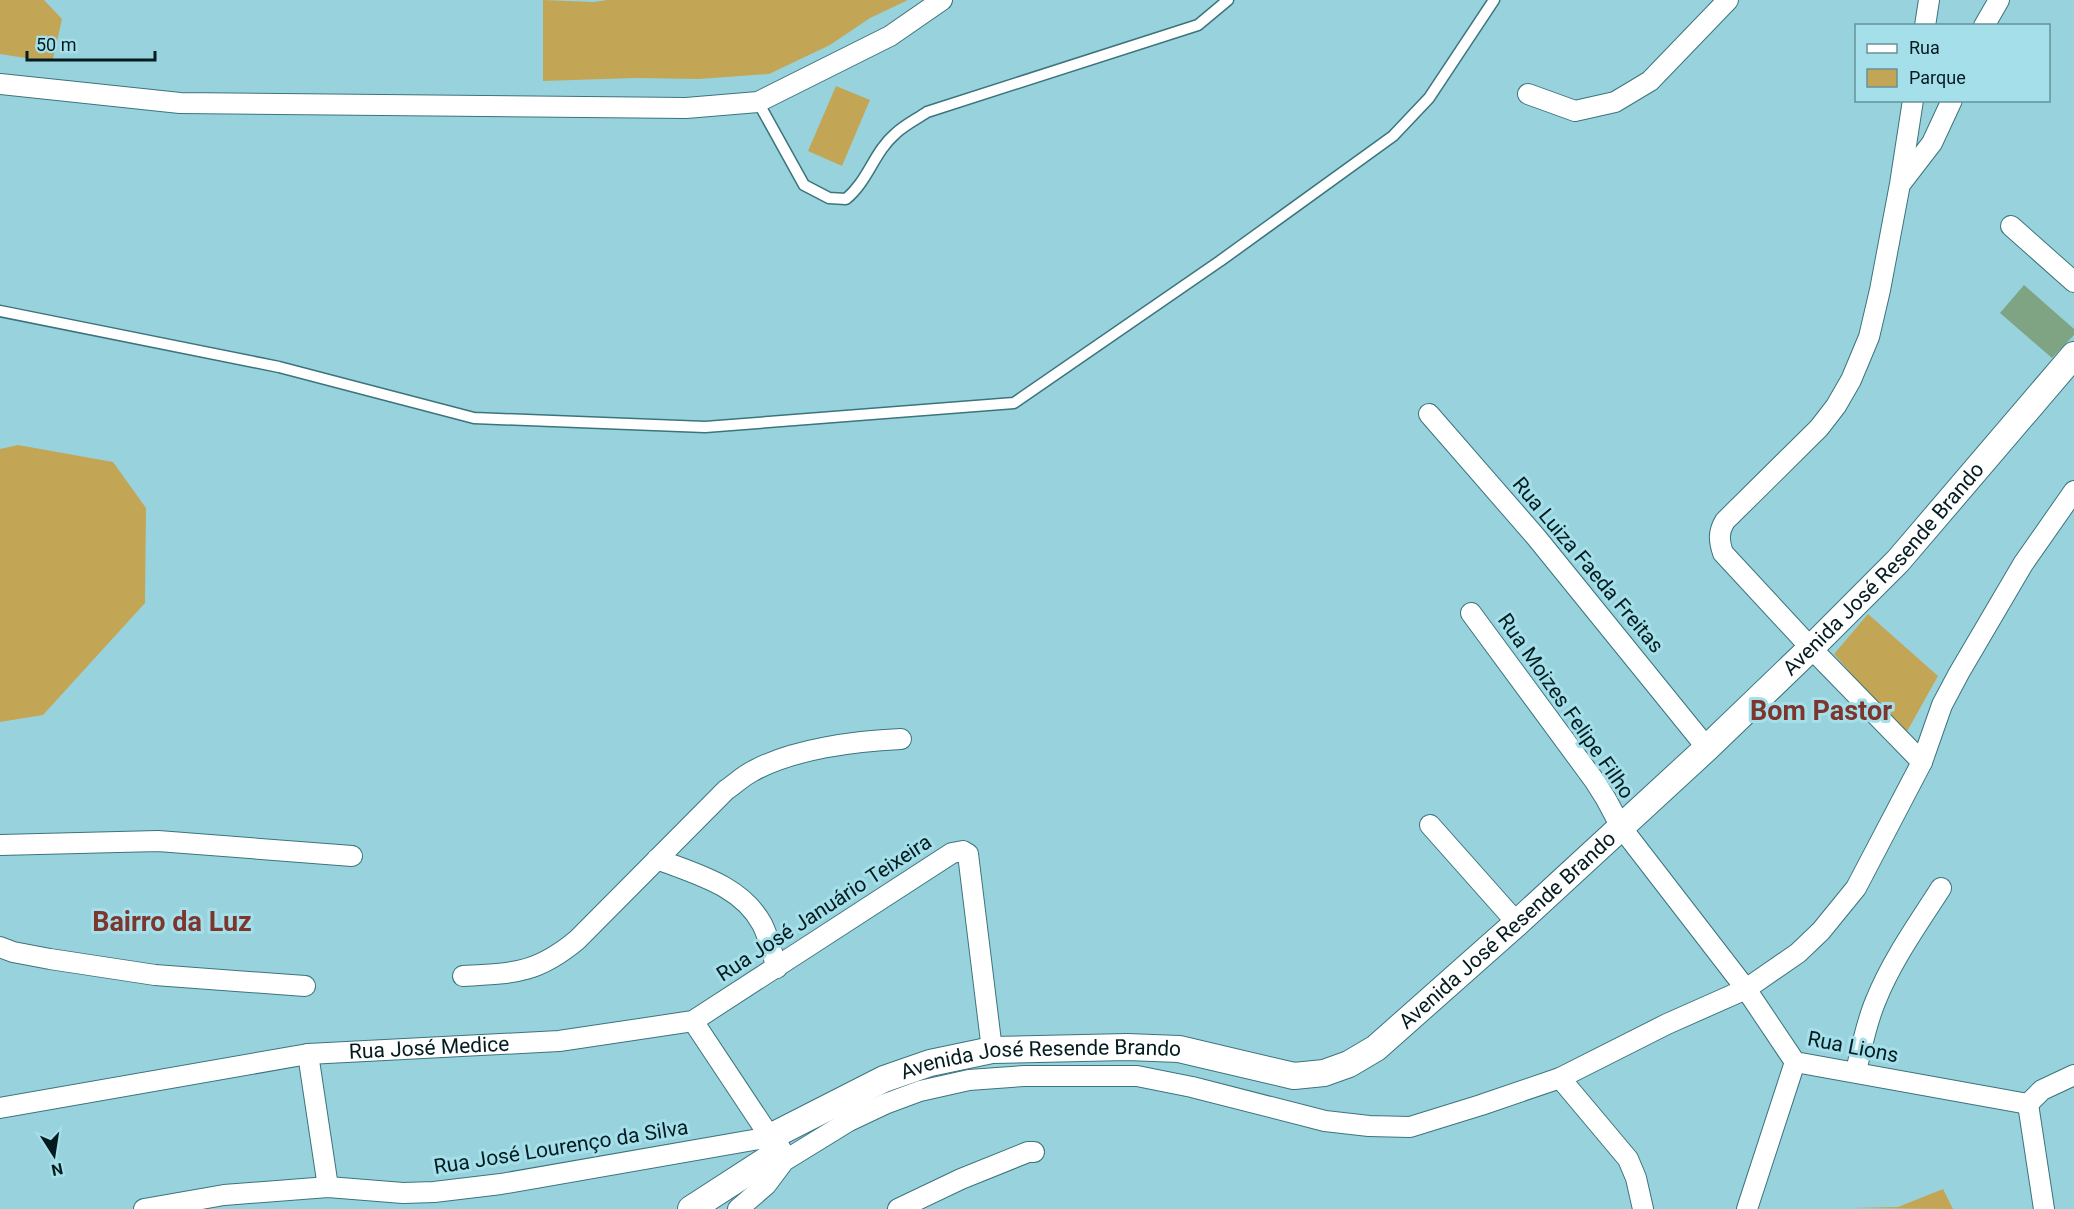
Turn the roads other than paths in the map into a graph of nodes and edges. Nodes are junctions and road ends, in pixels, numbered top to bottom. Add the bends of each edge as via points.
1 (942, 0) edge
2 (1228, 0) edge
3 (1494, 0) edge
4 (1728, 0) edge
5 (1929, 0) edge
6 (1999, 0) edge
7 (1925, 24) edge
8 (1985, 24) edge
9 (0, 84) edge
10 (1528, 94) dead end
11 (758, 102) junction
12 (1913, 102) edge
13 (1951, 102) edge
14 (1900, 184) junction
15 (2011, 226) dead end
16 (2074, 282) edge
17 (0, 311) edge
18 (2074, 355) edge
19 (1429, 414) dead end
20 (2074, 491) edge
21 (1471, 613) dead end
22 (1811, 648) junction
23 (901, 739) dead end
24 (1707, 748) junction
25 (1922, 762) junction
26 (1430, 825) dead end
27 (1621, 827) junction
28 (0, 845) edge
29 (352, 856) dead end
30 (657, 859) junction
31 (1941, 888) dead end
32 (1517, 923) junction
33 (0, 947) edge
34 (777, 968) junction
35 (464, 976) dead end
36 (305, 986) dead end
37 (1746, 989) junction
38 (693, 1021) junction
39 (992, 1050) junction
40 (308, 1054) junction
41 (1794, 1062) junction
42 (1856, 1071) junction
43 (2074, 1075) edge
44 (1560, 1078) junction
45 (2028, 1104) junction
46 (0, 1108) edge
47 (778, 1150) junction
48 (1034, 1152) dead end
49 (328, 1187) junction
50 (144, 1209) edge
51 (692, 1209) edge
52 (738, 1209) edge
53 (898, 1209) edge
54 (1643, 1209) edge
55 (1747, 1209) edge
56 (2044, 1209) edge

1 - 11 street via 890,36
2 - 11 lane via 1198,25 927,112 894,134 857,190 846,199 829,198 804,185
3 - 17 lane via 1429,98 1393,136 1014,403 705,428 474,418 279,367
4 - 10 street via 1650,81 1615,102 1575,111
5 - 7 street
6 - 8 street
9 - 11 street via 180,103 686,108
12 - 14 street
13 - 14 street via 1932,142
14 - 22 street via 1869,337 1851,380 1819,428 1725,521 1719,540 1723,553
15 - 16 street
18 - 22 street, Avenida José Resende Brando via 1898,561
19 - 24 street, Rua Luiza Faeda Freitas via 1536,537
20 - 25 street via 2023,564 1959,673 1942,705
21 - 27 street, Rua Moizes Felipe Filho via 1594,780
22 - 24 street, Avenida José Resende Brando
22 - 25 street
23 - 30 street via 822,748 752,771 726,790
24 - 27 street, Avenida José Resende Brando
25 - 37 street via 1856,888 1798,953
26 - 32 street
27 - 32 street, Avenida José Resende Brando
27 - 37 street, Rua Lions
28 - 29 street via 158,842
30 - 34 street via 725,886 739,898 762,924
30 - 35 street via 557,957 513,973
31 - 42 street via 1877,998
32 - 39 street, Avenida José Resende Brando via 1376,1048 1324,1073 1294,1076 1179,1049
33 - 36 street via 155,975
34 - 38 street, Rua José Januário Teixeira
34 - 39 street, Rua José Januário Teixeira via 951,853 963,851 968,854
37 - 41 street, Rua Lions
37 - 44 street
38 - 40 street, Rua José Medice via 559,1041
38 - 47 street
39 - 47 street, Avenida José Resende Brando via 930,1063 884,1079
40 - 46 street, Rua José Medice
40 - 49 street
41 - 42 street, Rua Lions
41 - 55 street
42 - 45 street, Rua Lions
43 - 45 street via 2042,1090
44 - 47 street via 1410,1127 1325,1120 1137,1076 969,1080 920,1091
44 - 54 street via 1628,1159
45 - 56 street
47 - 49 street, Rua José Lourenço da Silva via 434,1192
47 - 51 street, Avenida José Resende Brando
47 - 52 street via 766,1185
48 - 53 street via 961,1179
49 - 50 street, Rua José Lourenço da Silva via 224,1195

